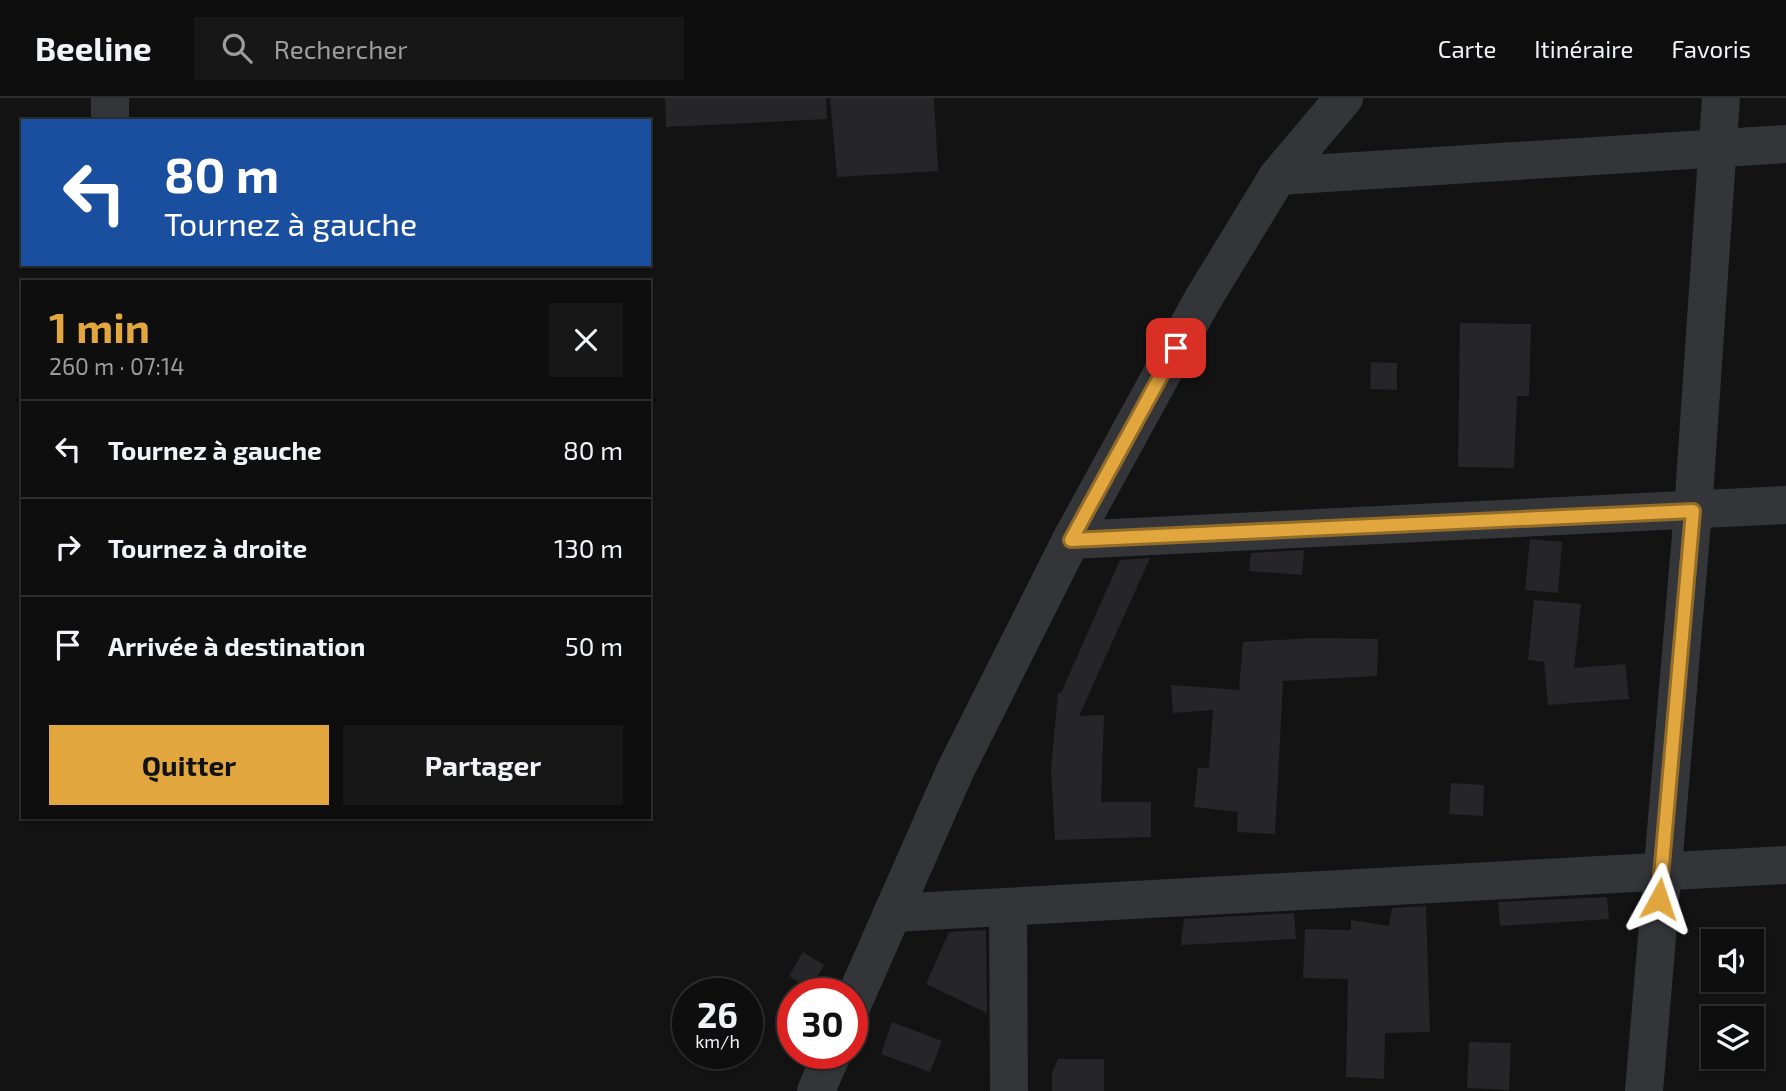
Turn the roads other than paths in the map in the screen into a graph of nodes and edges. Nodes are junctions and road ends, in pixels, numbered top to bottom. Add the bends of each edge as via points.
1 (110, 98) edge
2 (1344, 98) edge
3 (1721, 98) edge
4 (110, 119) edge
5 (1786, 144) edge
6 (1719, 149) junction
7 (1278, 176) junction
8 (1786, 505) edge
9 (1693, 511) junction
10 (1071, 540) junction
11 (1786, 865) edge
12 (1662, 871) junction
13 (1008, 908) junction
14 (892, 913) junction
15 (864, 978) edge
16 (826, 1069) edge
17 (816, 1091) edge
18 (1009, 1091) edge
19 (1644, 1091) edge

1 - 4 street
2 - 7 street
3 - 6 street
5 - 6 street
6 - 7 street
6 - 9 street
7 - 10 street via 1203,299
8 - 9 street
9 - 10 street
9 - 12 street
10 - 14 street via 955,771
11 - 12 street
12 - 13 street
12 - 19 street
13 - 14 street
13 - 18 street
14 - 15 street
16 - 17 street

